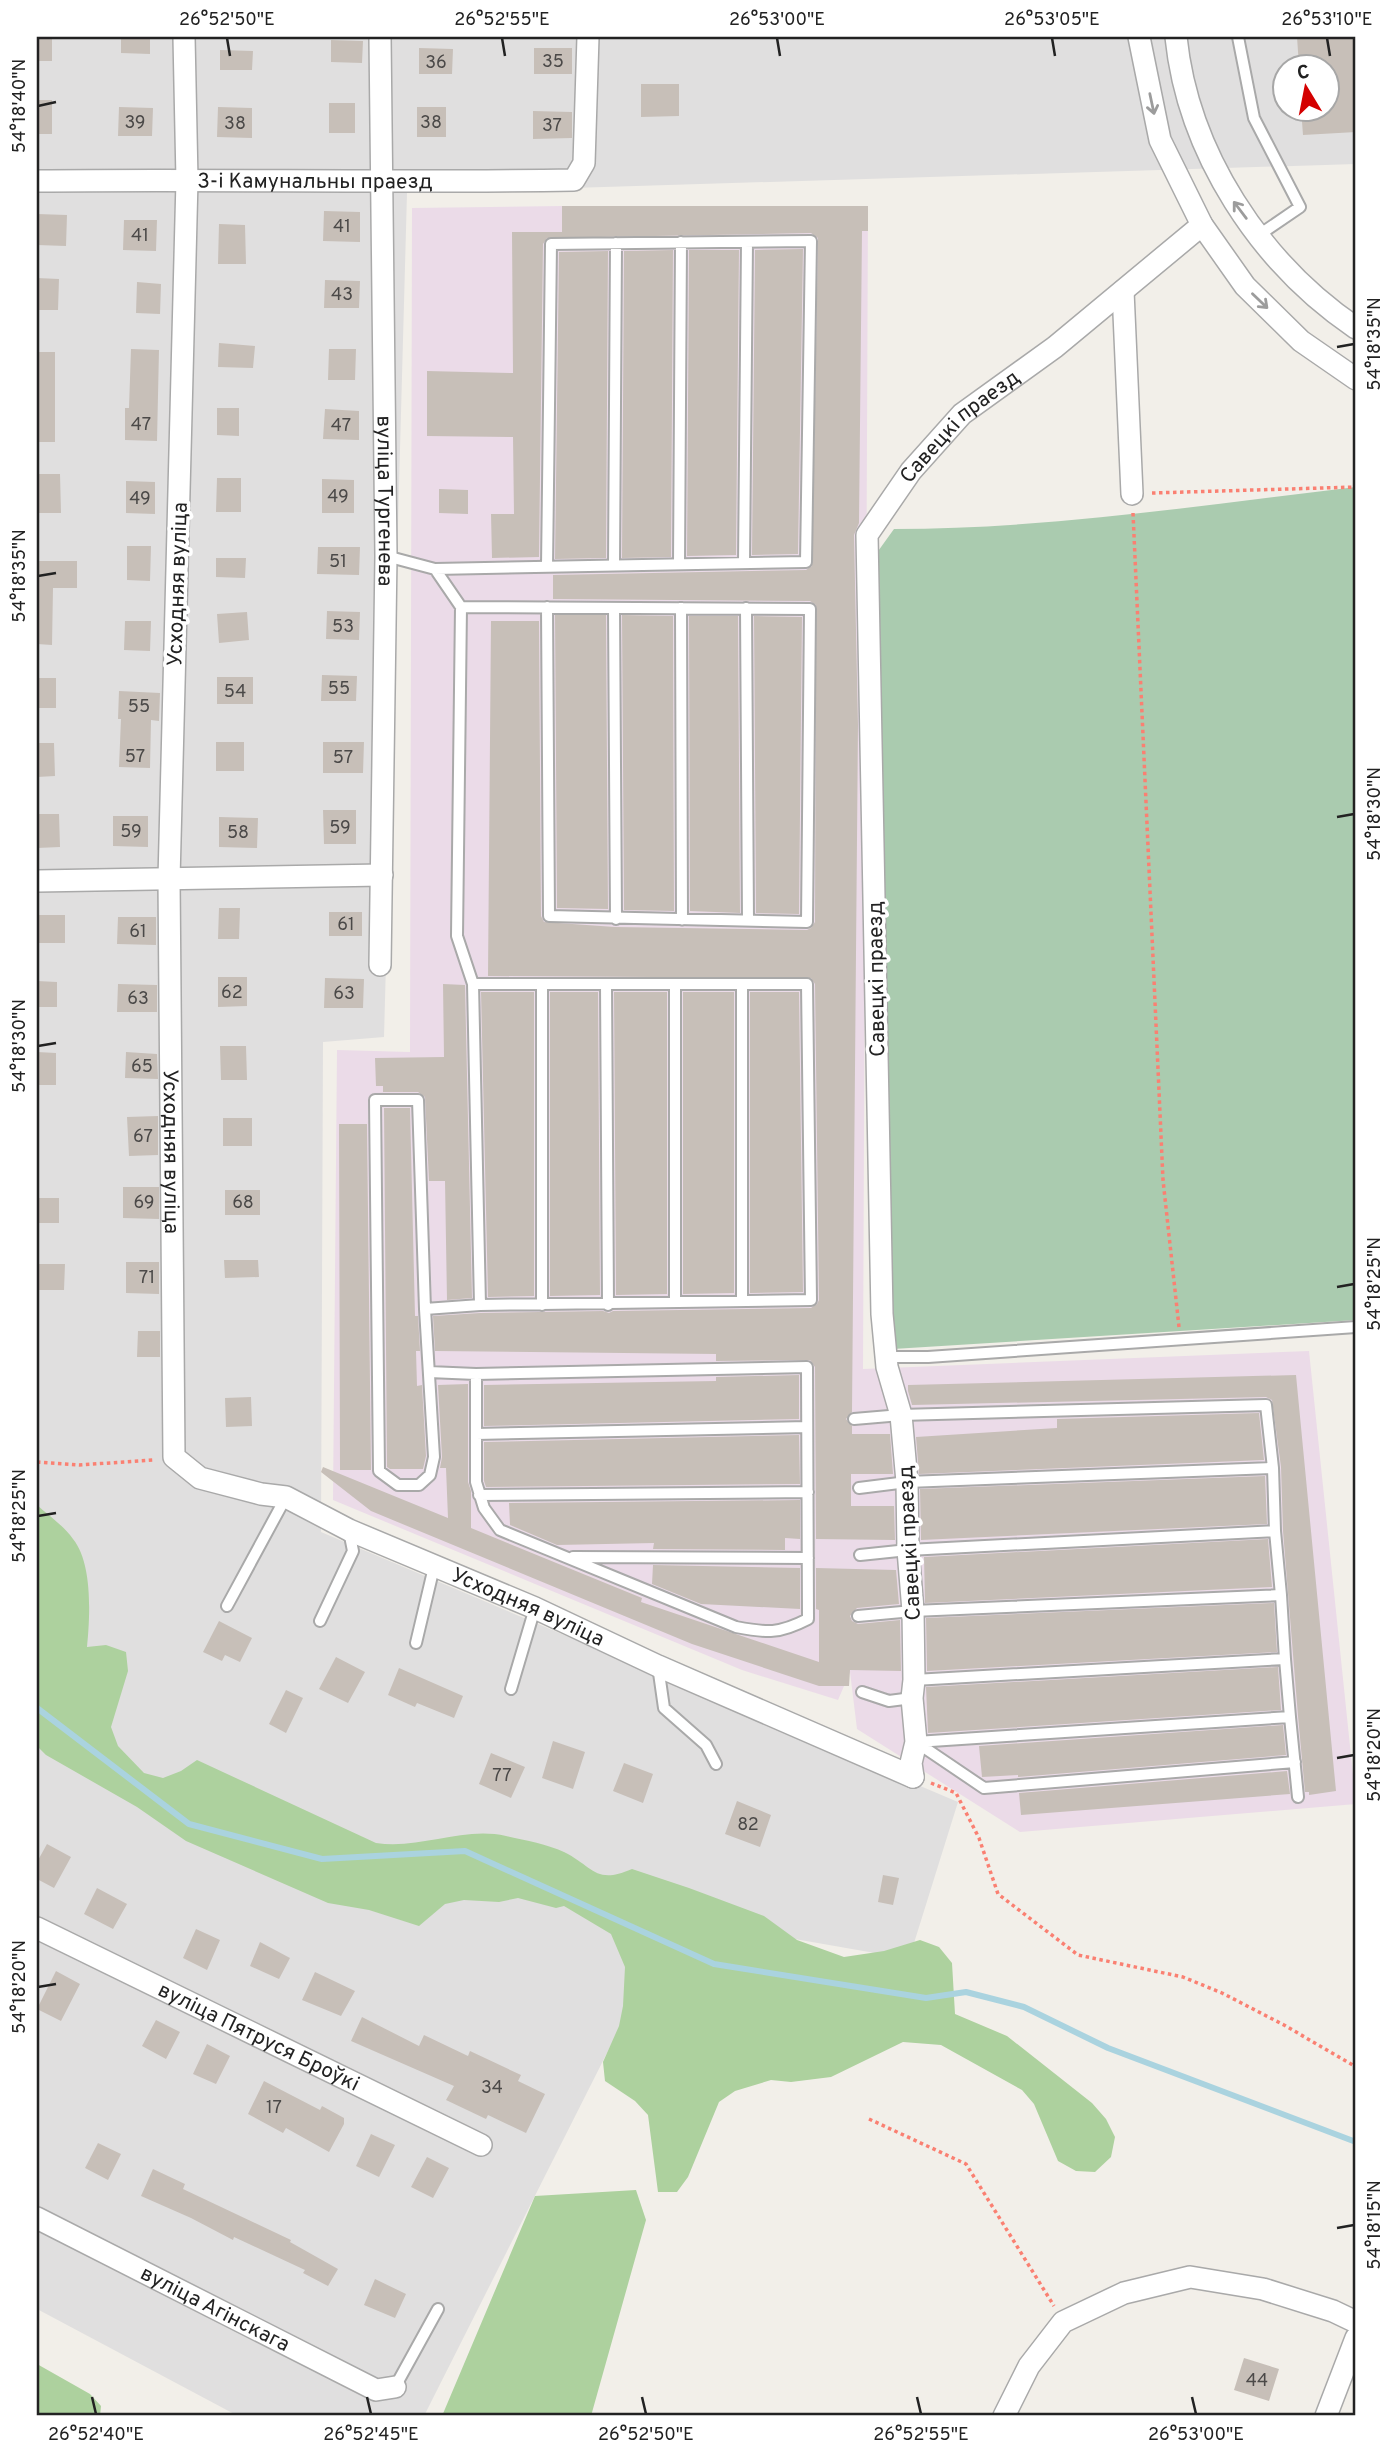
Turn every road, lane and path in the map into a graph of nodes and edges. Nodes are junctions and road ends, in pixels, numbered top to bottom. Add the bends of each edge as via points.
1 (184, 37) edge
2 (380, 37) edge
3 (588, 37) edge
4 (1139, 37) edge
5 (1176, 37) edge
6 (1238, 37) edge
7 (187, 180) junction
8 (37, 181) edge
9 (381, 182) junction
10 (1202, 225) junction
11 (1259, 235) junction
12 (681, 242) junction
13 (747, 242) junction
14 (616, 243) junction
15 (1123, 290) junction
16 (1356, 328) edge
17 (1356, 379) edge
18 (1356, 486) edge
19 (1132, 494) junction
20 (386, 556) junction
21 (744, 563) junction
22 (614, 565) junction
23 (679, 565) junction
24 (547, 567) junction
25 (435, 569) junction
26 (461, 607) junction
27 (547, 607) junction
28 (614, 608) junction
29 (681, 608) junction
30 (746, 608) junction
31 (382, 875) junction
32 (169, 879) junction
33 (37, 881) edge
34 (615, 919) junction
35 (682, 920) junction
36 (748, 921) junction
37 (380, 965) dead end
38 (473, 984) junction
39 (541, 984) junction
40 (607, 984) junction
41 (675, 984) junction
42 (742, 984) junction
43 (742, 1301) junction
44 (675, 1302) junction
45 (480, 1305) junction
46 (542, 1305) junction
47 (608, 1305) junction
48 (425, 1309) junction
49 (1356, 1327) edge
50 (1181, 1339) junction
51 (887, 1357) junction
52 (429, 1372) junction
53 (476, 1374) junction
54 (901, 1415) junction
55 (854, 1419) dead end
56 (807, 1427) junction
57 (476, 1434) junction
58 (174, 1457) junction
59 (37, 1462) edge
60 (1273, 1468) junction
61 (907, 1482) junction
62 (859, 1488) dead end
63 (808, 1492) junction
64 (479, 1495) junction
65 (286, 1497) junction
66 (348, 1530) junction
67 (1275, 1531) junction
68 (908, 1550) junction
69 (860, 1555) dead end
70 (565, 1557) junction
71 (808, 1558) junction
72 (434, 1567) junction
73 (1282, 1595) junction
74 (227, 1606) dead end
75 (535, 1608) junction
76 (913, 1611) junction
77 (858, 1616) dead end
78 (320, 1621) dead end
79 (416, 1643) dead end
80 (1284, 1659) junction
81 (658, 1666) junction
82 (511, 1689) dead end
83 (913, 1689) junction
84 (862, 1692) dead end
85 (1290, 1717) junction
86 (916, 1742) junction
87 (1295, 1762) junction
88 (716, 1765) dead end
89 (913, 1777) junction
90 (1298, 1797) dead end
91 (37, 1928) edge
92 (1356, 2067) edge
93 (869, 2119) dead end
94 (481, 2145) dead end
95 (37, 2218) edge
96 (438, 2309) dead end
97 (1063, 2322) junction
98 (1356, 2322) edge
99 (1356, 2338) edge
100 (395, 2387) joint
101 (1004, 2416) edge
102 (1326, 2416) edge

1 - 7 street, Усходняя вуліца
2 - 9 street, вуліца Тургенева
3 - 9 street, 3-і Камунальны праезд via 584,163 574,180
4 -> 10 street via 1160,140
11 -> 5 street via 1233,201 1199,135
6 - 11 lane via 1254,118 1300,206
7 - 8 street, 3-і Камунальны праезд
7 - 9 street, 3-і Камунальны праезд
7 - 32 street, Усходняя вуліца
9 - 20 street, вуліца Тургенева
10 - 15 street, Савецкі праезд
10 -> 17 street via 1245,286 1300,341
11 - 16 street via 1280,263
12 - 13 lane
12 - 14 lane
12 - 23 lane
13 - 21 lane
13 - 21 lane via 811,241 806,562
14 - 22 lane
14 - 24 lane via 551,244
15 - 19 street
15 - 51 street, Савецкі праезд via 1055,347 962,414 911,471 867,535 882,1314
18 - 19 path
19 - 50 path via 1163,1180
20 - 25 lane
20 - 31 street, вуліца Тургенева
21 - 23 lane
22 - 23 lane
22 - 24 lane
24 - 25 lane
25 - 26 lane
26 - 27 lane
26 - 38 lane via 457,936
27 - 28 lane
27 - 34 lane via 549,916
28 - 29 lane
28 - 34 lane
29 - 30 lane
29 - 35 lane
30 - 36 lane
30 - 36 lane via 810,609 807,922
31 - 32 street
31 - 37 street, вуліца Тургенева
32 - 33 street
32 - 58 street, Усходняя вуліца
34 - 35 lane
35 - 36 lane
38 - 39 lane
38 - 45 lane
39 - 40 lane
39 - 46 lane
40 - 41 lane
40 - 47 lane
41 - 42 lane
41 - 44 lane
42 - 43 lane
42 - 43 lane via 807,984 811,1300
43 - 44 lane
44 - 47 lane
45 - 46 lane
45 - 48 lane
46 - 47 lane
48 - 52 lane
48 - 52 lane via 418,1100 375,1100 379,1471 398,1485 419,1485 430,1475 434,1457
49 - 50 lane
50 - 51 lane
51 - 54 street, Савецкі праезд
52 - 53 lane
53 - 56 lane via 807,1367
53 - 57 lane
54 - 55 lane
54 - 60 lane via 1266,1405
54 - 61 street, Савецкі праезд
56 - 57 lane
56 - 63 lane
57 - 64 lane
58 - 59 path via 79,1465
58 - 65 street, Усходняя вуліца via 200,1478
60 - 61 lane
60 - 67 lane
61 - 62 lane
61 - 68 street, Савецкі праезд
63 - 64 lane
63 - 71 lane
64 - 70 lane via 500,1530
65 - 66 street, Усходняя вуліца
65 - 74 lane
66 - 72 street, Усходняя вуліца
66 - 78 lane via 353,1551
67 - 68 lane
67 - 73 lane
68 - 69 lane
68 - 76 street, Савецкі праезд
70 - 71 lane
70 - 71 lane via 736,1628 764,1633 808,1619
72 - 75 street, Усходняя вуліца
72 - 79 lane
73 - 76 lane
73 - 80 lane
75 - 81 street, Усходняя вуліца
75 - 82 lane
76 - 77 lane
76 - 83 street, Савецкі праезд
80 - 83 lane
80 - 85 lane
81 - 88 lane via 664,1708 706,1745
81 - 89 street, Усходняя вуліца
83 - 84 lane via 889,1701
83 - 86 street, Савецкі праезд
85 - 86 lane
85 - 87 lane
86 - 87 lane via 984,1788
86 - 89 street, Савецкі праезд
87 - 90 lane
89 - 92 path via 956,1793 979,1838 998,1895 1078,1955 1183,1977 1284,2025
91 - 94 street, вуліца Пятруся Броўкі
93 - 97 path via 966,2164
95 - 100 street, вуліца Агінскага via 376,2390
96 - 100 lane
97 - 98 street via 1124,2293 1190,2277 1263,2289
97 - 101 street via 1029,2366
99 - 102 street

